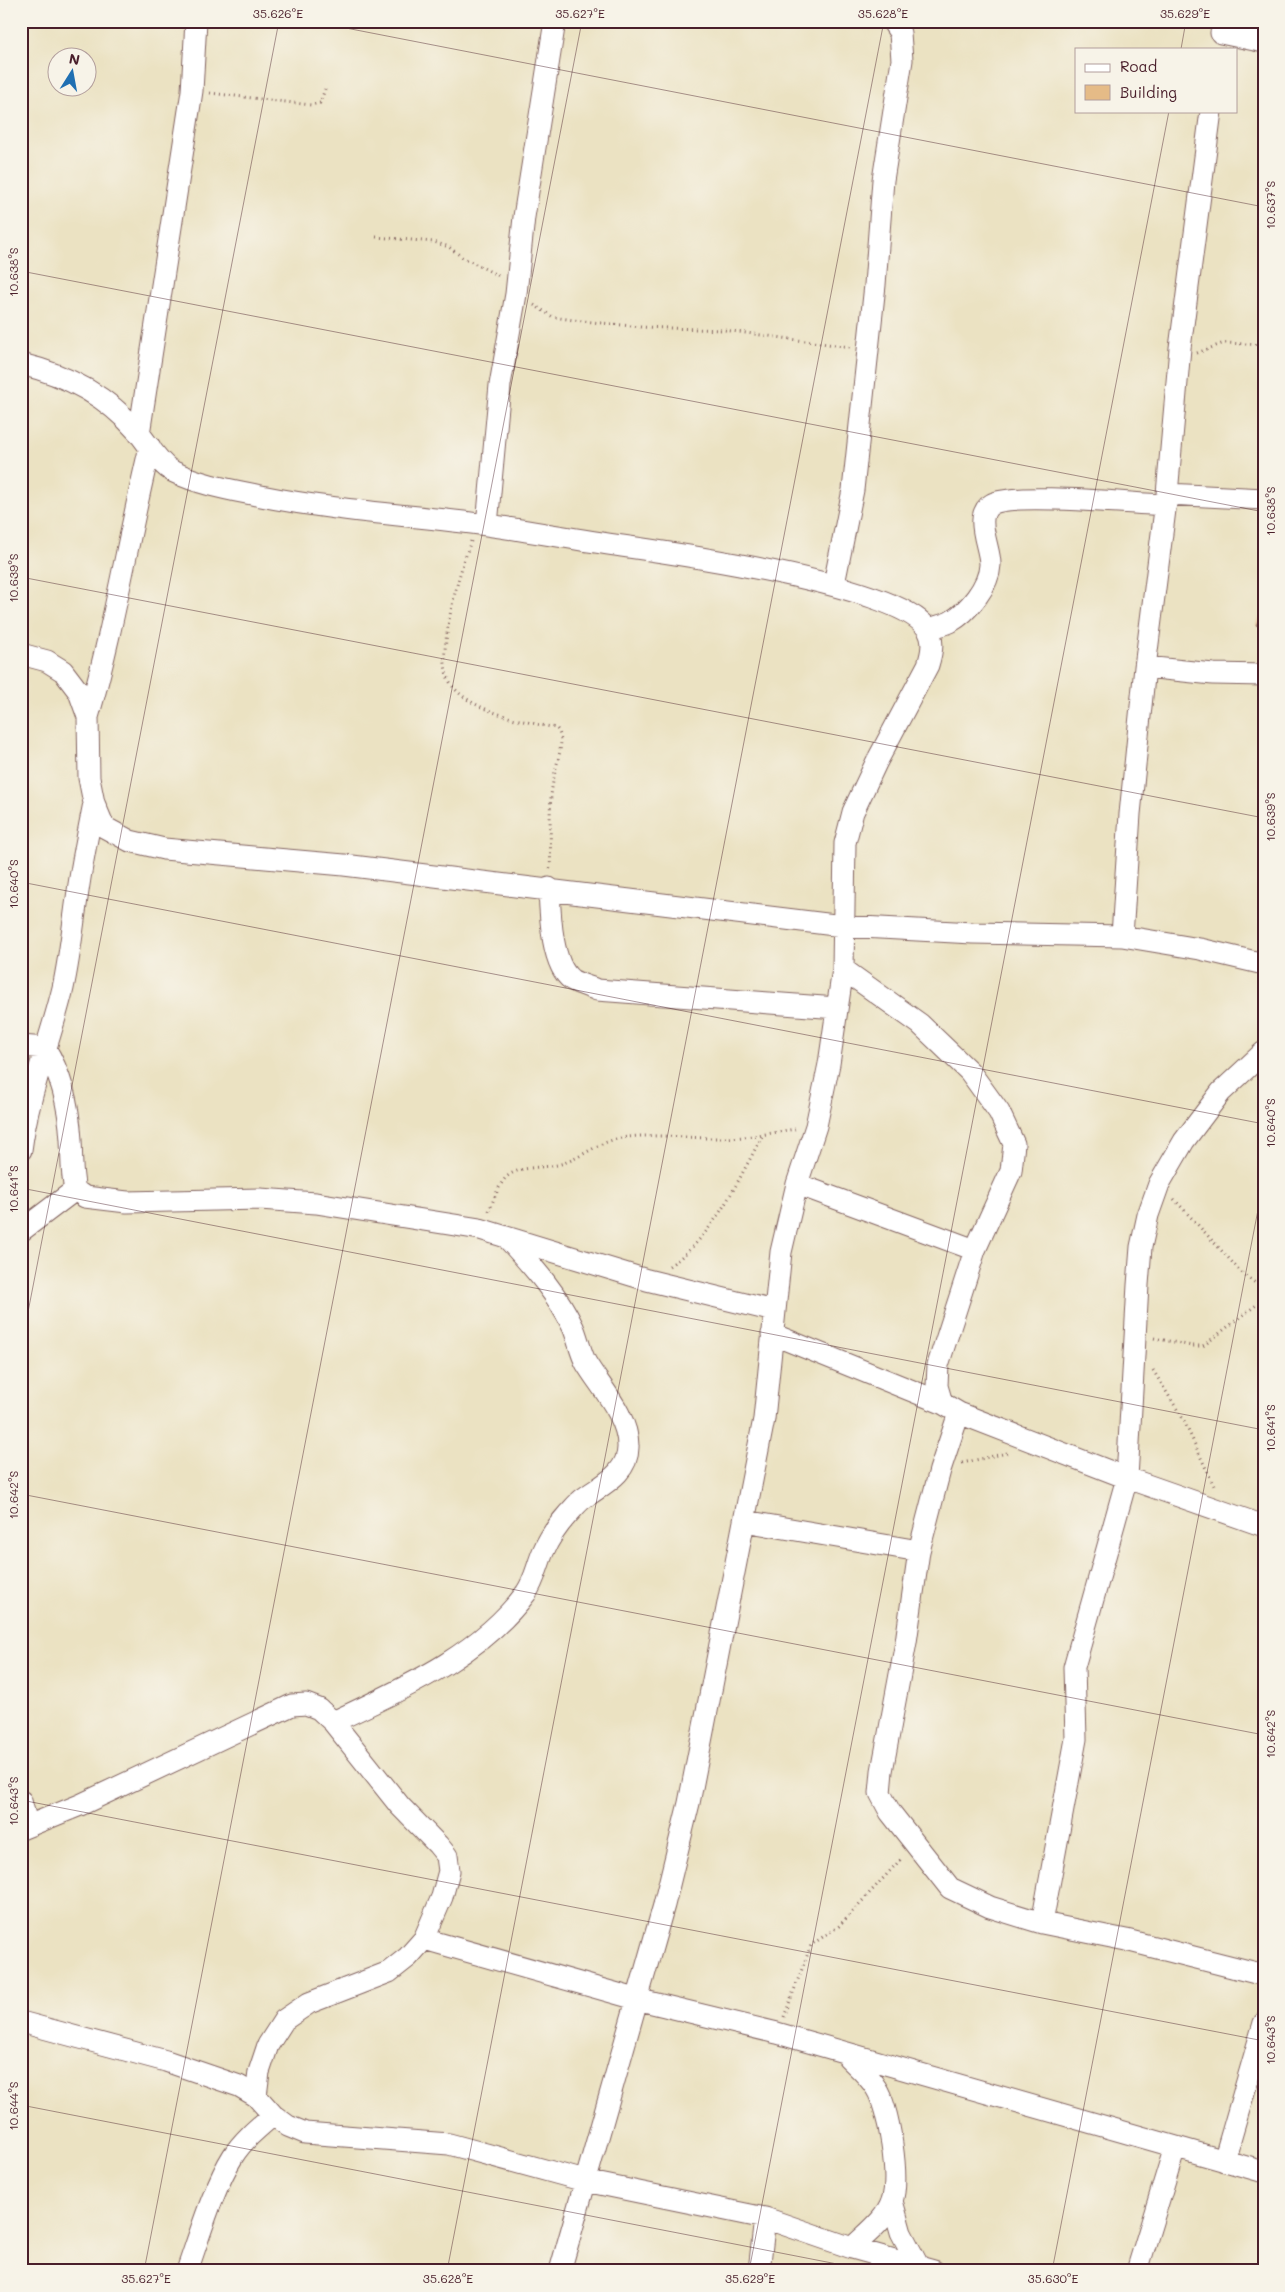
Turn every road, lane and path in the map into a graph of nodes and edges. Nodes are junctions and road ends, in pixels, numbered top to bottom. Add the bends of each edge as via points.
1 (196, 21) edge
2 (555, 21) edge
3 (892, 21) edge
4 (1221, 34) edge
5 (1264, 42) edge
6 (325, 89) dead end
7 (192, 90) junction
8 (1211, 112) edge
9 (376, 237) dead end
10 (516, 294) junction
11 (1264, 345) edge
12 (1180, 348) junction
13 (868, 350) junction
14 (21, 364) edge
15 (145, 440) junction
16 (1264, 499) edge
17 (1166, 500) junction
18 (482, 525) junction
19 (834, 584) junction
20 (928, 629) junction
21 (21, 654) edge
22 (1145, 667) junction
23 (1264, 675) edge
24 (88, 717) junction
25 (94, 803) junction
26 (548, 888) junction
27 (843, 926) junction
28 (1122, 936) junction
29 (1264, 964) edge
30 (842, 969) junction
31 (837, 1008) junction
32 (21, 1046) edge
33 (45, 1048) junction
34 (1264, 1052) edge
35 (816, 1126) junction
36 (763, 1134) junction
37 (21, 1150) edge
38 (797, 1184) junction
39 (1159, 1184) junction
40 (75, 1190) junction
41 (50, 1209) junction
42 (21, 1210) edge
43 (480, 1229) junction
44 (21, 1231) edge
45 (508, 1239) junction
46 (975, 1250) junction
47 (647, 1280) junction
48 (1264, 1289) edge
49 (1264, 1299) edge
50 (774, 1311) junction
51 (772, 1334) junction
52 (1136, 1338) junction
53 (950, 1408) junction
54 (1010, 1453) dead end
55 (940, 1470) junction
56 (1127, 1478) junction
57 (1228, 1513) junction
58 (744, 1521) junction
59 (1264, 1526) edge
60 (919, 1551) junction
61 (332, 1722) junction
62 (21, 1801) edge
63 (21, 1828) edge
64 (914, 1844) junction
65 (1042, 1923) junction
66 (424, 1940) junction
67 (1264, 1975) edge
68 (636, 2000) junction
69 (21, 2022) edge
70 (1264, 2023) edge
71 (778, 2033) junction
72 (844, 2054) junction
73 (256, 2096) junction
74 (273, 2115) junction
75 (1176, 2147) junction
76 (1224, 2161) junction
77 (1264, 2172) edge
78 (585, 2181) junction
79 (892, 2201) junction
80 (765, 2218) junction
81 (852, 2248) junction
82 (925, 2270) edge
83 (187, 2271) edge
84 (560, 2271) edge
85 (759, 2271) edge
86 (1137, 2271) edge

1 - 7 street
2 - 10 street via 524,217
3 - 13 street via 900,32 902,60 883,180
4 - 5 street
6 - 7 path via 320,103 311,105
7 - 15 street
8 - 12 street
9 - 10 path via 434,242 449,247 500,277
10 - 13 path via 553,317 641,327 724,330
10 - 18 street via 500,385
11 - 12 path via 1224,343 1199,353
12 - 17 street
13 - 19 street via 853,490
14 - 15 street via 46,370 87,387 120,411
15 - 18 street via 171,471 218,488 384,515
15 - 24 street via 120,592
16 - 17 street
17 - 20 street via 1016,499 992,504 982,527 990,562 984,584 963,612 950,622
17 - 22 street
18 - 19 street via 658,551
18 - 26 path via 465,556 445,648 446,673 454,687 488,711 512,720 556,728 559,732 560,748 550,798
19 - 20 street via 890,604 922,622
20 - 27 street via 933,651 928,665 853,812 845,843
21 - 24 street via 47,661 63,671 80,692
22 - 23 street
22 - 28 street
24 - 25 street via 89,778
25 - 26 street via 104,827 130,841 164,849
25 - 33 street via 63,988
26 - 27 street
26 - 31 street via 561,966 572,980 598,990
27 - 28 street
27 - 30 street
28 - 29 street via 1200,948
30 - 31 street
30 - 46 street via 920,1024 970,1072 999,1112 1014,1144 1011,1171
31 - 35 street via 830,1064
32 - 33 street
33 - 37 street
33 - 40 street via 62,1082
34 - 39 street via 1221,1092 1184,1141
35 - 36 path
35 - 38 street
36 - 43 path via 725,1138 639,1136 616,1139 568,1162 518,1171 503,1181
36 - 47 path via 716,1219 678,1261
38 - 46 street
38 - 50 street via 781,1252
39 - 48 path via 1244,1275
39 - 52 street via 1148,1215 1142,1247
40 - 41 street
40 - 43 street via 85,1197 127,1202 260,1199 316,1202
41 - 42 street
41 - 44 street
43 - 45 street
45 - 47 street
45 - 61 street via 556,1296 586,1361 618,1414 627,1432 629,1448 624,1465 607,1484 583,1499 554,1530 532,1585 496,1625 458,1658 423,1679
46 - 53 street via 938,1365 937,1386
47 - 50 street
49 - 52 path via 1203,1346
50 - 51 street
51 - 53 street
51 - 58 street via 764,1419
52 - 56 street
52 - 57 path via 1183,1419
53 - 55 street
53 - 56 street
54 - 55 path
55 - 60 street
56 - 57 street
56 - 65 street via 1074,1667 1076,1739
57 - 59 street
58 - 60 street
58 - 68 street via 689,1803
60 - 64 street via 880,1793
61 - 63 street via 319,1709 306,1704 292,1705 80,1805
61 - 66 street via 400,1806 446,1856 449,1871
62 - 63 street via 25,1816
64 - 65 street via 950,1888 990,1907
64 - 71 path via 839,1926 811,1945
65 - 67 street via 1126,1940
66 - 68 street
66 - 73 street via 389,1972 308,2003 284,2020 268,2045 259,2072
68 - 71 street
68 - 78 street
69 - 73 street via 166,2061 216,2077
70 - 76 street
71 - 72 street
72 - 75 street
72 - 79 street via 867,2074 878,2090 893,2150 895,2182
73 - 74 street
74 - 78 street via 305,2133 449,2144
74 - 83 street via 233,2156
75 - 76 street
75 - 86 street
76 - 77 street
78 - 80 street
78 - 84 street
79 - 81 street via 881,2220
79 - 82 street via 901,2233
80 - 81 street
80 - 85 street
81 - 82 street

